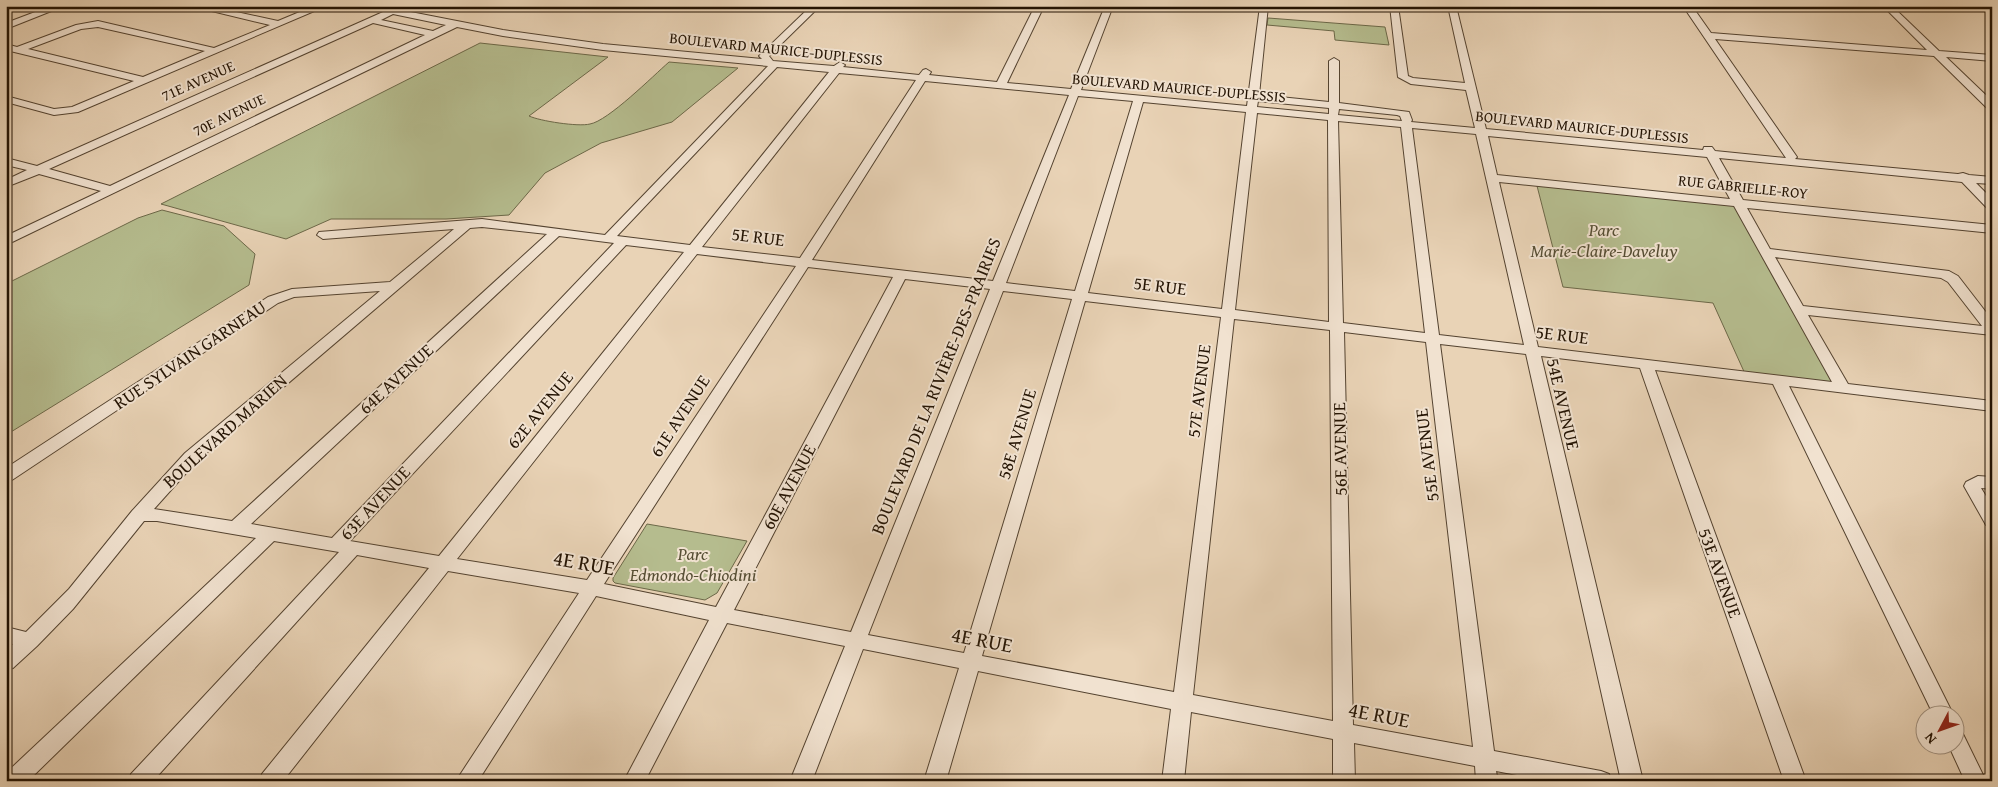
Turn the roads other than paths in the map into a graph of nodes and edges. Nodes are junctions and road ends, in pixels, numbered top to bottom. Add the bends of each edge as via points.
1 (60, 6) edge
2 (195, 6) edge
3 (322, 6) edge
4 (366, 6) edge
5 (402, 6) edge
6 (816, 6) edge
7 (1040, 6) edge
8 (1110, 6) edge
9 (1264, 6) edge
10 (1394, 6) edge
11 (1452, 6) edge
12 (1687, 6) edge
13 (1886, 6) edge
14 (392, 11) junction
15 (465, 19) junction
16 (370, 20) junction
17 (279, 24) junction
18 (455, 24) junction
19 (6, 26) edge
20 (435, 34) junction
21 (1708, 36) junction
22 (559, 38) junction
23 (6, 47) edge
24 (18, 50) junction
25 (216, 51) junction
26 (1936, 54) junction
27 (1992, 58) edge
28 (767, 60) junction
29 (1334, 61) dead end
30 (838, 66) junction
31 (923, 75) junction
32 (146, 81) junction
33 (1002, 82) junction
34 (1470, 87) junction
35 (1075, 90) junction
36 (6, 99) edge
37 (1138, 99) junction
38 (1252, 104) junction
39 (1992, 108) edge
40 (1334, 112) junction
41 (1407, 123) junction
42 (1480, 130) junction
43 (1710, 152) junction
44 (1791, 157) junction
45 (6, 161) edge
46 (39, 170) junction
47 (1992, 175) edge
48 (1963, 176) junction
49 (1491, 178) junction
50 (1992, 181) edge
51 (6, 184) edge
52 (111, 190) junction
53 (1738, 204) junction
54 (1992, 206) edge
55 (467, 224) junction
56 (1992, 229) edge
57 (557, 231) junction
58 (323, 235) dead end
59 (608, 239) junction
60 (624, 240) junction
61 (6, 241) edge
62 (694, 248) junction
63 (1766, 252) junction
64 (804, 261) junction
65 (902, 273) junction
66 (998, 284) junction
67 (392, 286) junction
68 (1079, 295) junction
69 (1799, 310) junction
70 (1227, 313) junction
71 (1338, 327) junction
72 (1992, 330) edge
73 (1433, 338) junction
74 (1532, 350) junction
75 (1646, 364) junction
76 (1778, 380) junction
77 (1842, 387) junction
78 (1992, 406) edge
79 (6, 476) edge
80 (1992, 483) edge
81 (138, 514) junction
82 (1992, 521) edge
83 (236, 528) junction
84 (271, 534) junction
85 (344, 547) junction
86 (443, 563) junction
87 (591, 588) junction
88 (721, 616) junction
89 (6, 635) edge
90 (857, 640) junction
91 (30, 641) junction
92 (6, 662) edge
93 (970, 662) junction
94 (1182, 702) junction
95 (1938, 704) edge
96 (1344, 732) junction
97 (1963, 754) edge
98 (1484, 759) junction
99 (13, 781) edge
100 (139, 781) edge
101 (270, 781) edge
102 (466, 781) edge
103 (634, 781) edge
104 (800, 781) edge
105 (934, 781) edge
106 (1173, 781) edge
107 (1344, 781) edge
108 (1487, 781) edge
109 (1601, 781) edge
110 (1632, 781) edge
111 (1795, 781) edge
112 (1976, 781) edge

1 - 19 street
2 - 17 street
3 - 17 street
4 - 14 street, BOULEVARD MAURICE-DUPLESSIS
5 - 14 street, 71E AVENUE
5 - 15 street, BOULEVARD MAURICE-DUPLESSIS
6 - 28 street
7 - 33 street
8 - 35 street, BOULEVARD DE LA RIVIÈRE-DES-PRAIRIES
9 - 38 street, 57E AVENUE
10 - 34 street via 1403,77 1411,81
11 - 34 street, 54E AVENUE
12 - 21 street
13 - 26 street
14 - 16 street, 71E AVENUE
14 - 18 street, BOULEVARD MAURICE-DUPLESSIS
15 - 18 street, 70E AVENUE
15 - 22 street, BOULEVARD MAURICE-DUPLESSIS
16 - 20 street
16 - 46 street, 71E AVENUE
17 - 25 street
18 - 20 street, 70E AVENUE
18 - 22 street, BOULEVARD MAURICE-DUPLESSIS
20 - 52 street, 70E AVENUE
21 - 26 street
21 - 44 street
22 - 28 street, BOULEVARD MAURICE-DUPLESSIS
23 - 24 street
24 - 25 street via 79,27 98,24
24 - 32 street
25 - 32 street
26 - 27 street
26 - 39 street
28 - 30 street, BOULEVARD MAURICE-DUPLESSIS
28 - 59 street via 773,66 771,69
29 - 40 street, 56E AVENUE
30 - 31 street, BOULEVARD MAURICE-DUPLESSIS
30 - 62 street, 62E AVENUE
31 - 33 street, BOULEVARD MAURICE-DUPLESSIS
31 - 64 street, 61E AVENUE
32 - 36 street via 81,108 59,112
33 - 35 street, BOULEVARD MAURICE-DUPLESSIS
34 - 42 street, 54E AVENUE
35 - 37 street, BOULEVARD MAURICE-DUPLESSIS
35 - 38 street, BOULEVARD MAURICE-DUPLESSIS
35 - 66 street, BOULEVARD DE LA RIVIÈRE-DES-PRAIRIES
37 - 38 street, BOULEVARD MAURICE-DUPLESSIS
37 - 68 street, 58E AVENUE
38 - 40 street, BOULEVARD MAURICE-DUPLESSIS
38 - 70 street, 57E AVENUE
40 - 41 street, BOULEVARD MAURICE-DUPLESSIS
40 - 71 street, 56E AVENUE
41 - 42 street, BOULEVARD MAURICE-DUPLESSIS
41 - 73 street, 55E AVENUE
42 - 43 street, BOULEVARD MAURICE-DUPLESSIS
42 - 49 street, 54E AVENUE
43 - 44 street, BOULEVARD MAURICE-DUPLESSIS
43 - 48 street, BOULEVARD MAURICE-DUPLESSIS
43 - 53 street
44 - 48 street, BOULEVARD MAURICE-DUPLESSIS
45 - 46 street
46 - 51 street, 71E AVENUE
46 - 52 street
47 - 48 street, BOULEVARD MAURICE-DUPLESSIS
48 - 50 street, BOULEVARD MAURICE-DUPLESSIS
48 - 54 street
49 - 53 street, RUE GABRIELLE-ROY
49 - 74 street, 54E AVENUE
52 - 61 street, 70E AVENUE
53 - 56 street, RUE GABRIELLE-ROY
53 - 63 street
55 - 57 street, 5E RUE
55 - 58 street, 5E RUE
55 - 67 street, BOULEVARD MARIEN
57 - 59 street, 5E RUE
57 - 83 street, 64E AVENUE
59 - 60 street, 5E RUE
60 - 62 street, 5E RUE
60 - 85 street, 63E AVENUE
62 - 64 street, 5E RUE
62 - 86 street, 62E AVENUE
63 - 69 street
63 - 72 street via 1944,274 1953,279
64 - 65 street, 5E RUE
64 - 87 street, 61E AVENUE
65 - 66 street, 5E RUE
65 - 88 street, 60E AVENUE
66 - 68 street, 5E RUE
66 - 90 street, BOULEVARD DE LA RIVIÈRE-DES-PRAIRIES
67 - 79 street, RUE SYLVAIN GARNEAU via 292,293 273,300
67 - 81 street, BOULEVARD MARIEN via 191,457
68 - 70 street, 5E RUE
68 - 93 street, 58E AVENUE
69 - 72 street
69 - 77 street
70 - 71 street, 5E RUE
70 - 94 street, 57E AVENUE
71 - 73 street, 5E RUE
71 - 96 street, 56E AVENUE
73 - 74 street, 5E RUE
73 - 98 street, 55E AVENUE
74 - 75 street, 5E RUE
74 - 110 street, 54E AVENUE
75 - 76 street, 5E RUE
75 - 111 street, 53E AVENUE
76 - 77 street, 5E RUE
76 - 95 street
77 - 78 street, 5E RUE
80 - 82 street via 1978,482 1972,486
81 - 83 street, 4E RUE
81 - 91 street, BOULEVARD MARIEN via 86,583
83 - 84 street, 4E RUE
84 - 85 street, 4E RUE
84 - 99 street
85 - 86 street, 4E RUE
85 - 100 street, 63E AVENUE
86 - 87 street, 4E RUE
86 - 101 street, 62E AVENUE
87 - 88 street, 4E RUE
87 - 102 street, 61E AVENUE
88 - 90 street, 4E RUE
88 - 103 street, 60E AVENUE
89 - 91 street
90 - 93 street, 4E RUE
90 - 104 street, BOULEVARD DE LA RIVIÈRE-DES-PRAIRIES
91 - 92 street, BOULEVARD MARIEN
93 - 94 street, 4E RUE
93 - 105 street, 58E AVENUE
94 - 96 street, 4E RUE
94 - 106 street, 57E AVENUE
96 - 98 street, 4E RUE
96 - 107 street, 56E AVENUE
97 - 112 street
98 - 108 street, 55E AVENUE
98 - 109 street, 4E RUE

